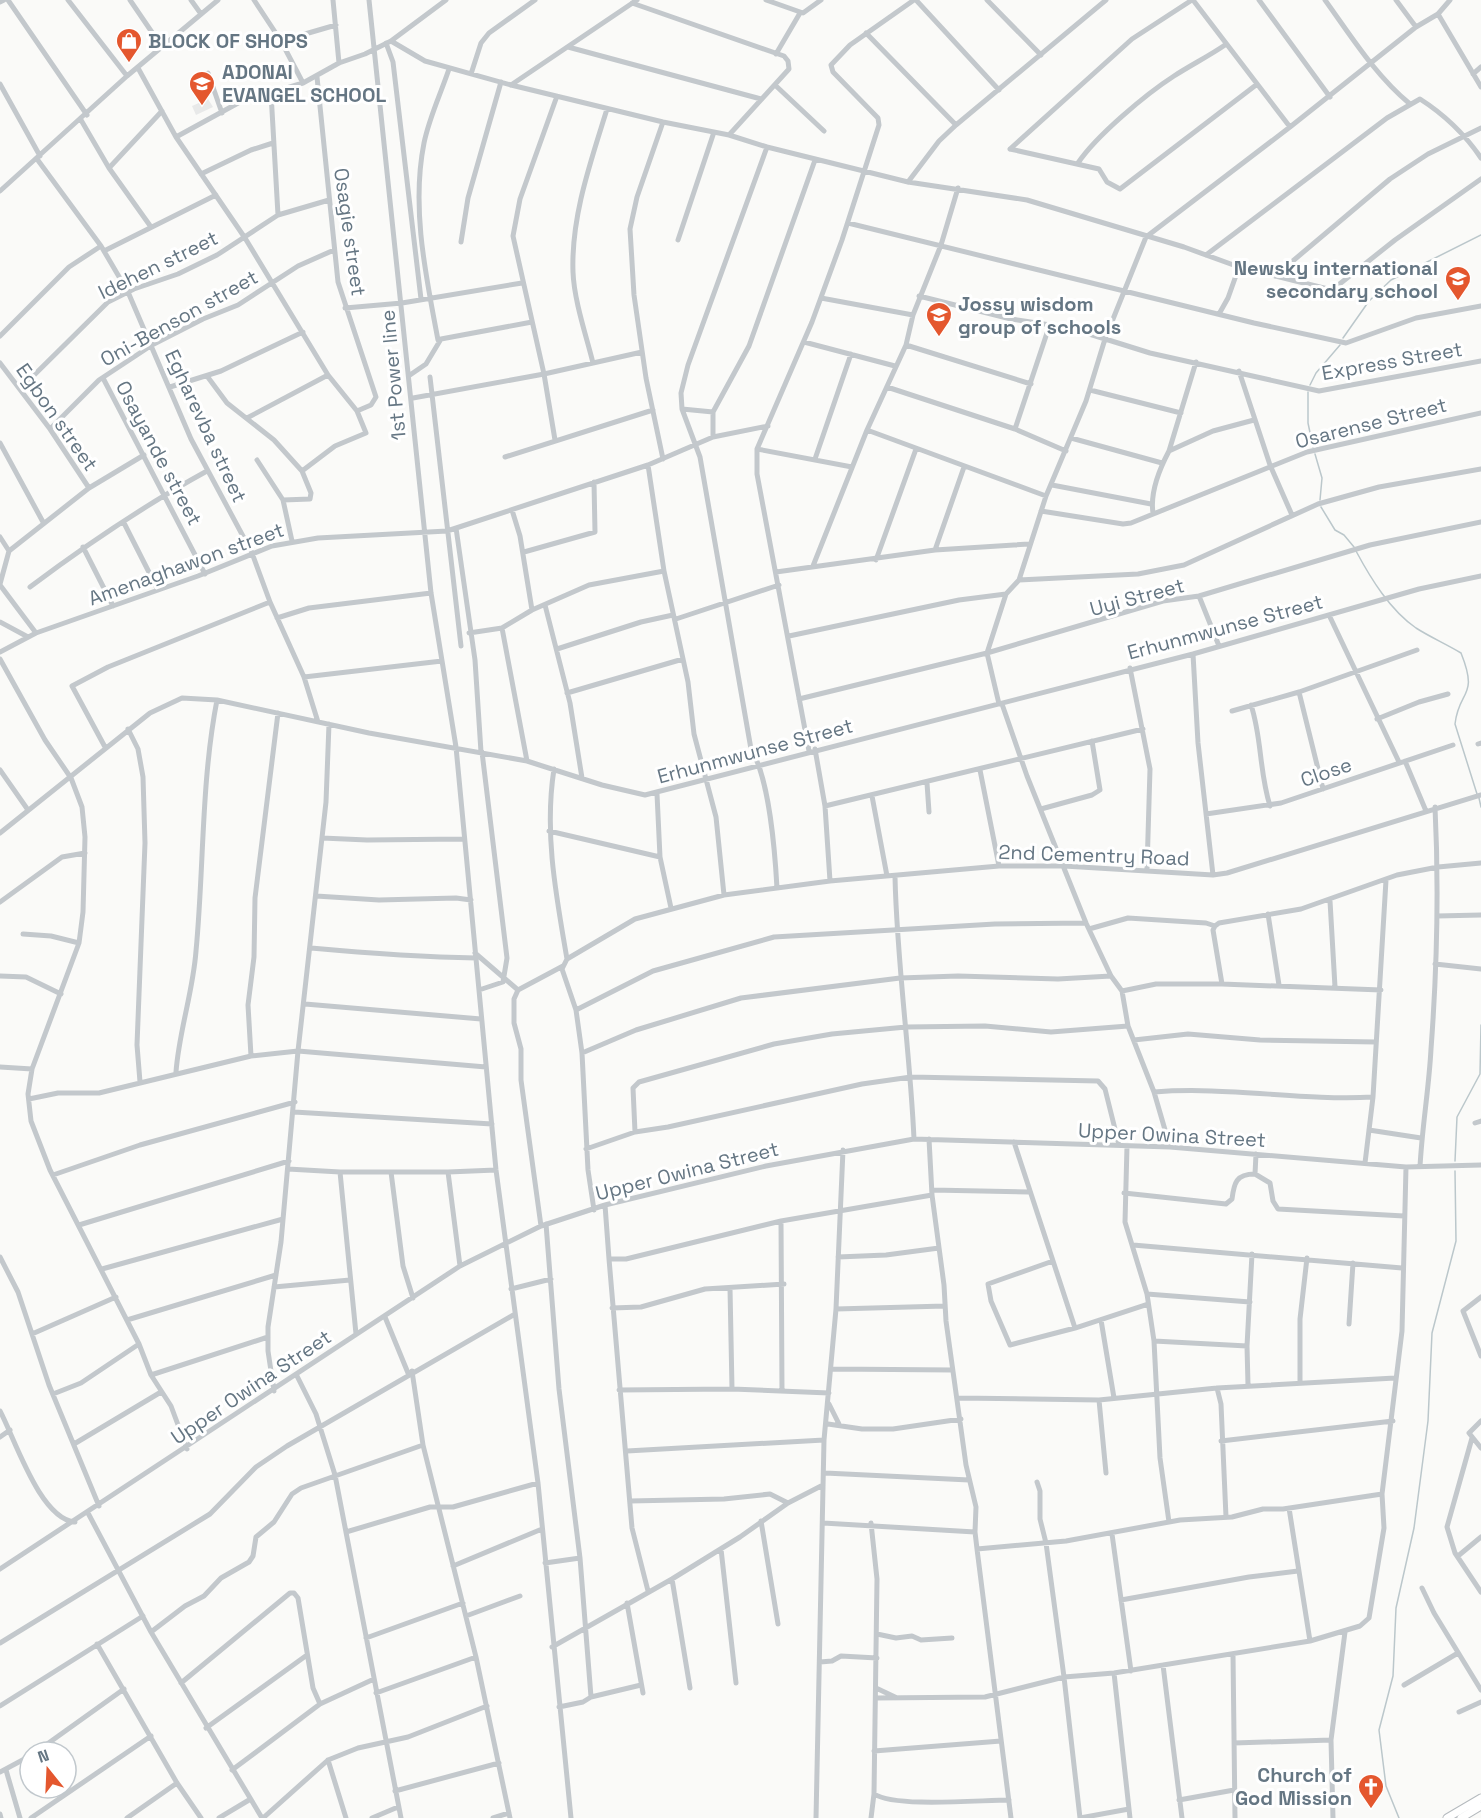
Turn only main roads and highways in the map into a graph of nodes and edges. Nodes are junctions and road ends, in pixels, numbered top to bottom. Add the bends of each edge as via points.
1 (1481, 1798) edge
2 (1481, 1806) edge
3 (1469, 1816) edge
4 (1446, 1818) edge
5 (1461, 1818) edge

1 - 4 main road
2 - 3 main road
3 - 5 main road

